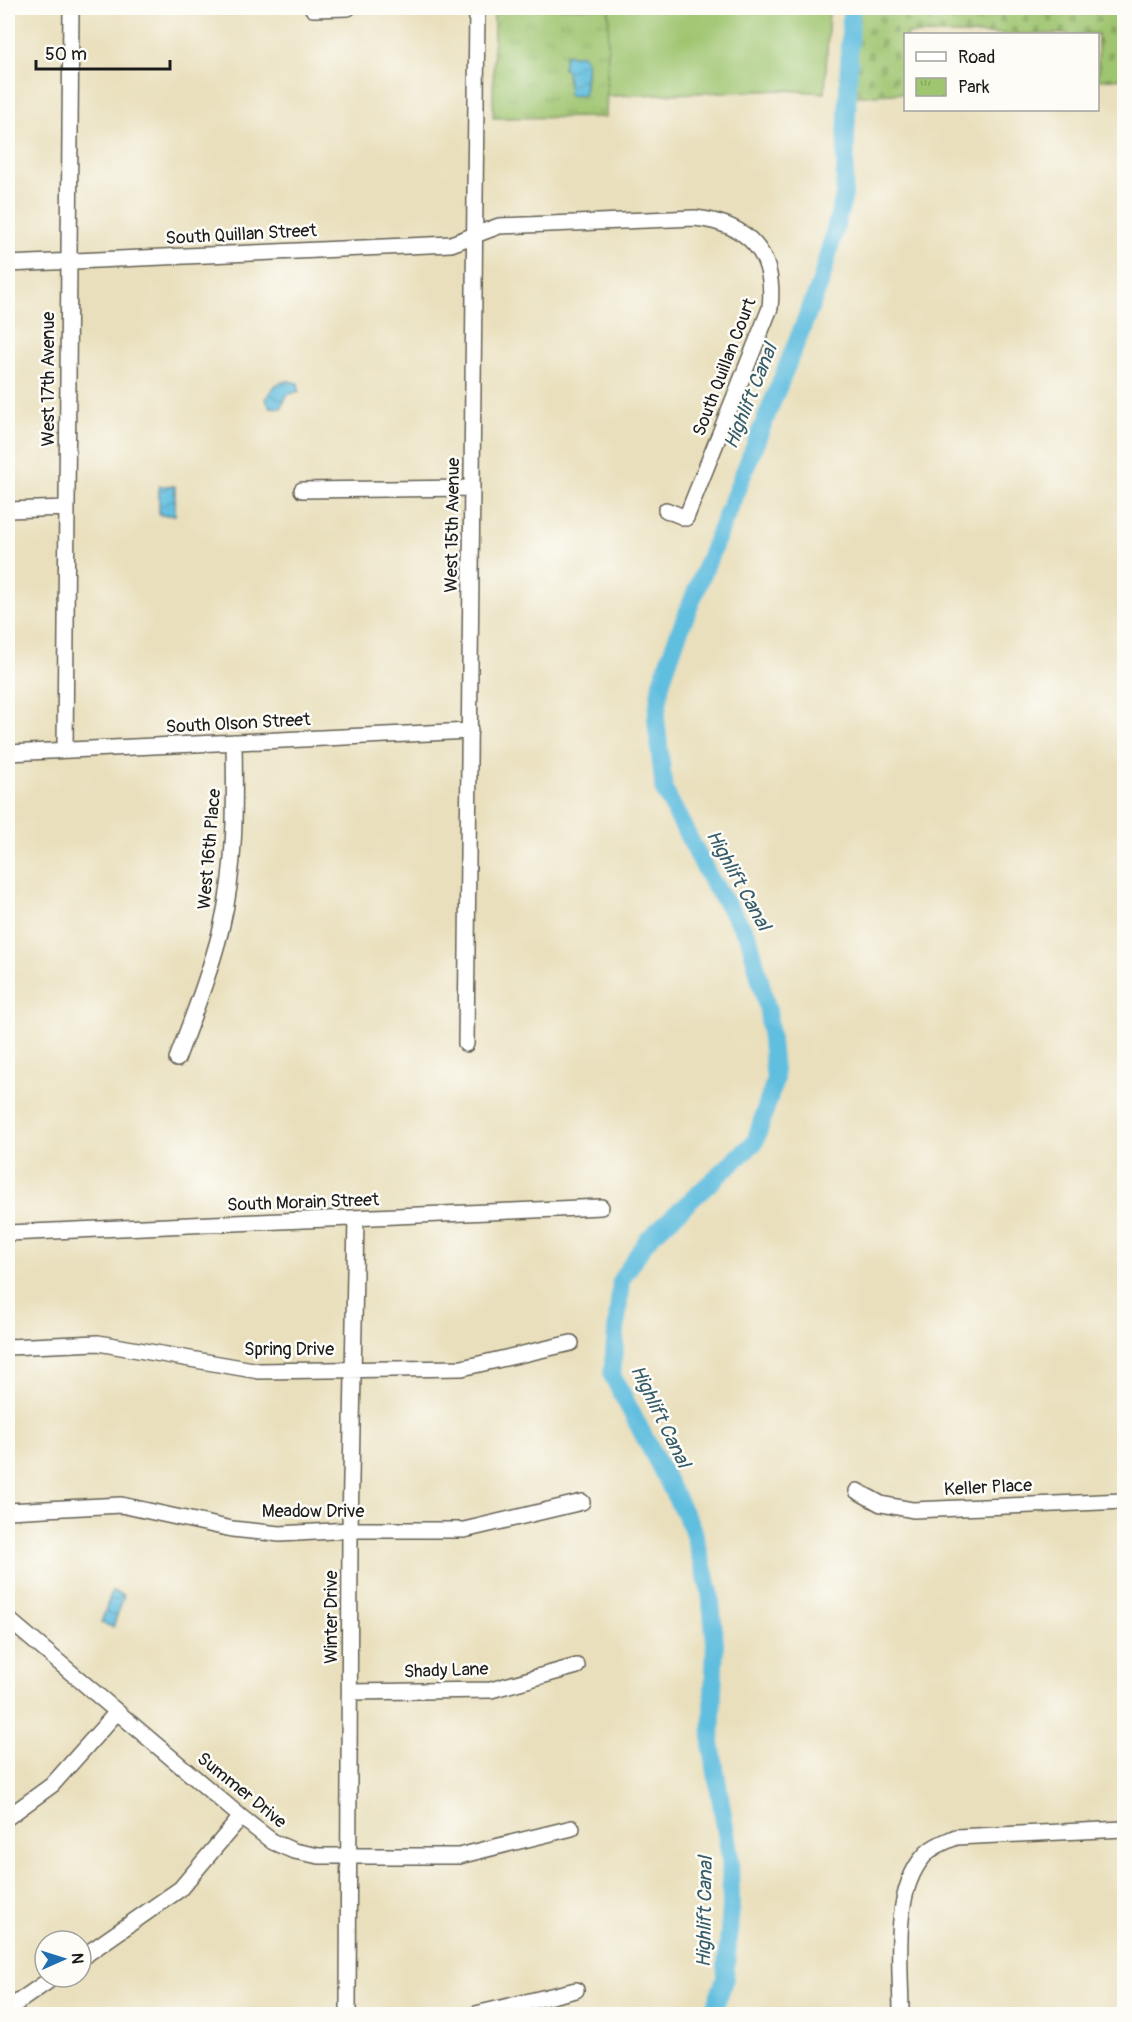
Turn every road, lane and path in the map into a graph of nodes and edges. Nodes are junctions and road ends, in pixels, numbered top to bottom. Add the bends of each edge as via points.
1 (71, 8) edge
2 (348, 8) edge
3 (477, 8) edge
4 (313, 9) dead end
5 (475, 235) junction
6 (69, 261) junction
7 (8, 264) edge
8 (472, 488) junction
9 (302, 490) dead end
10 (67, 508) junction
11 (8, 510) edge
12 (666, 510) dead end
13 (470, 731) junction
14 (234, 742) junction
15 (65, 750) junction
16 (8, 753) edge
17 (466, 1044) dead end
18 (177, 1059) dead end
19 (601, 1207) dead end
20 (356, 1220) junction
21 (8, 1233) edge
22 (571, 1342) dead end
23 (8, 1347) edge
24 (353, 1368) junction
25 (857, 1491) dead end
26 (1125, 1501) edge
27 (582, 1502) dead end
28 (8, 1511) edge
29 (350, 1530) junction
30 (8, 1619) edge
31 (577, 1666) dead end
32 (350, 1692) junction
33 (117, 1712) junction
34 (8, 1817) edge
35 (241, 1817) junction
36 (572, 1828) dead end
37 (1125, 1829) edge
38 (350, 1855) junction
39 (93, 1950) edge
40 (37, 1989) edge
41 (576, 1990) dead end
42 (8, 2009) edge
43 (348, 2014) edge
44 (476, 2014) edge
45 (901, 2014) edge

1 - 6 street, West 17th Avenue
2 - 4 street
3 - 5 street, West 15th Avenue
5 - 6 street, South Quillan Street via 451,244
5 - 8 street, West 15th Avenue
5 - 12 street, South Quillan Court via 499,226 695,218 738,229 760,250 770,280 767,319 686,518
6 - 7 street, South Quillan Street
6 - 10 street, West 17th Avenue
8 - 9 street
8 - 13 street, West 15th Avenue
10 - 11 street
10 - 15 street, West 17th Avenue
13 - 14 street, South Olson Street
13 - 17 street, West 15th Avenue
14 - 15 street, South Olson Street
14 - 18 street, West 16th Place via 234,831 222,928
15 - 16 street, South Olson Street
19 - 20 street, South Morain Street
20 - 21 street, South Morain Street
20 - 24 street, Winter Drive
22 - 24 street, Spring Drive via 462,1368
23 - 24 street, Spring Drive via 98,1343 240,1369
24 - 29 street, Winter Drive
25 - 26 street, Keller Place via 881,1504 913,1510
27 - 29 street, Meadow Drive via 464,1530
28 - 29 street, Meadow Drive via 121,1505 232,1529 280,1534
29 - 32 street, Winter Drive
30 - 33 street, Summer Drive
31 - 32 street, Shady Lane via 491,1690
32 - 38 street, Winter Drive
33 - 34 street via 52,1785
33 - 35 street, Summer Drive
35 - 38 street, Summer Drive via 273,1842 294,1851 319,1856
35 - 39 street via 180,1889
36 - 38 street, Summer Drive via 459,1856
37 - 45 street via 956,1837 924,1856 909,1880 902,1910
38 - 43 street, Winter Drive
40 - 42 street
41 - 44 street

